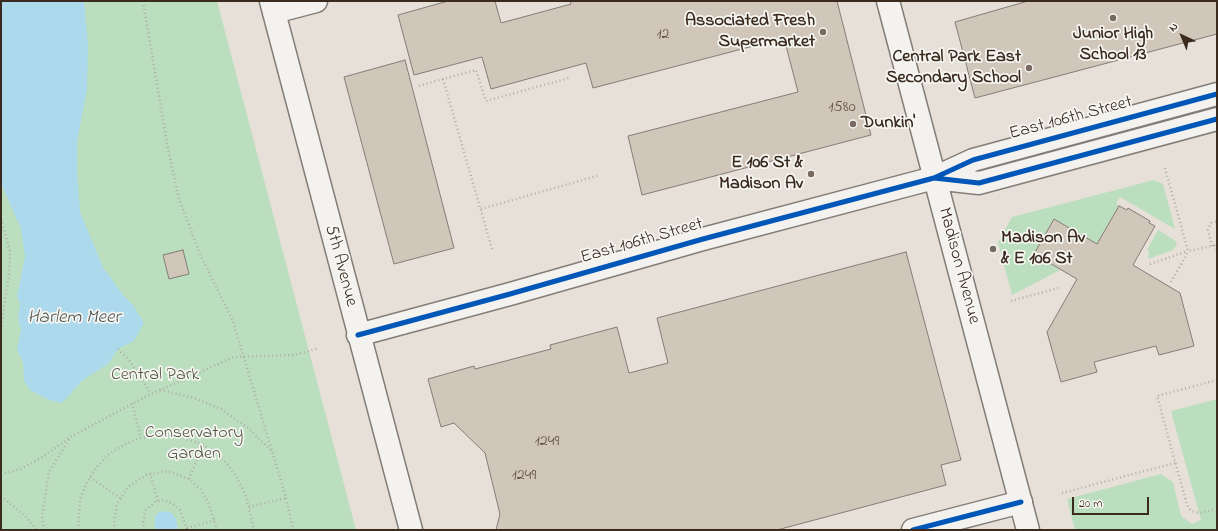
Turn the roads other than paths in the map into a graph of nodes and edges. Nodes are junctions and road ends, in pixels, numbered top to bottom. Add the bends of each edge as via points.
1 (316, 1) edge
2 (888, 1) edge
3 (272, 6) edge
4 (1217, 94) edge
5 (1217, 119) edge
6 (934, 178) junction
7 (358, 335) junction
8 (1021, 502) junction
9 (411, 530) edge
10 (913, 530) edge
11 (1028, 530) edge

1 - 3 main road
2 - 6 main road, Madison Avenue
3 - 7 main road, 5th Avenue
4 - 6 main road, East 106th Street via 972,160
5 - 6 main road, East 106th Street via 979,183
6 - 7 main road, East 106th Street
6 - 8 main road, Madison Avenue
7 - 9 main road, 5th Avenue
8 - 10 main road
8 - 11 main road, Madison Avenue

